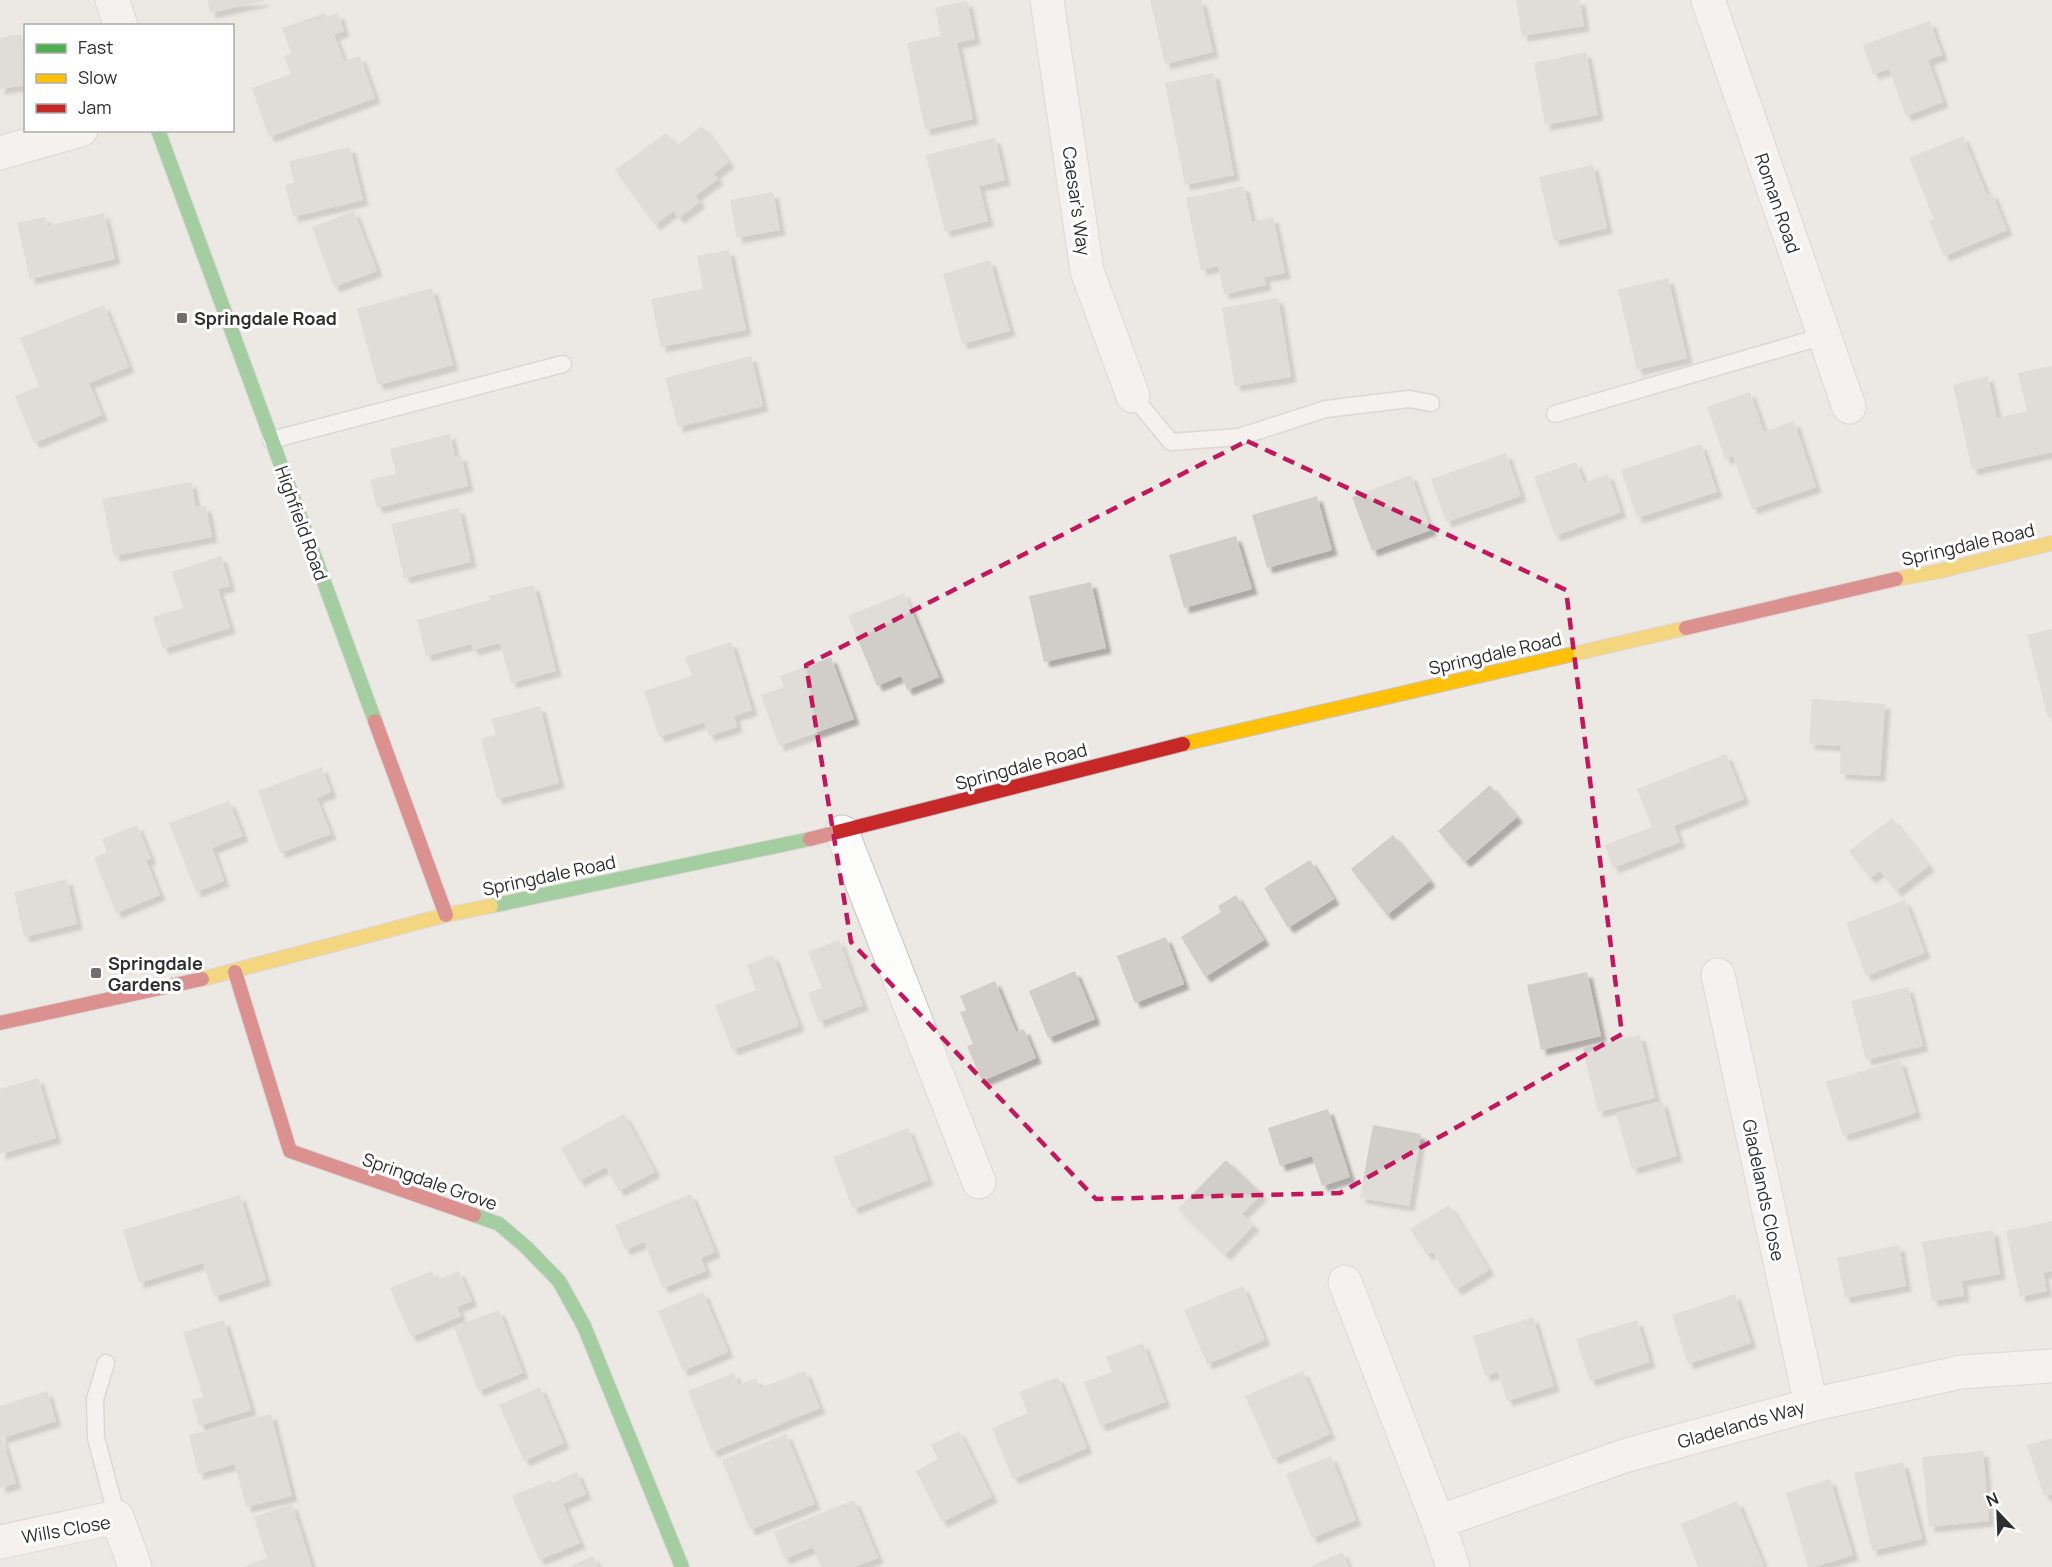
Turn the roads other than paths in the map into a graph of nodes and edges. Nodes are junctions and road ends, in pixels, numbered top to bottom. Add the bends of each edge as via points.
1 (112, 0) edge
2 (1047, 0) edge
3 (1708, 0) edge
4 (120, 24) edge
5 (74, 132) edge
6 (159, 132) edge
7 (0, 153) edge
8 (1824, 336) junction
9 (563, 364) dead end
10 (1133, 396) joint
11 (1431, 403) dead end
12 (1849, 407) dead end
13 (1555, 414) dead end
14 (271, 440) junction
15 (2052, 543) edge
16 (842, 832) junction
17 (446, 915) junction
18 (235, 972) junction
19 (1718, 975) dead end
20 (0, 1023) edge
21 (979, 1182) dead end
22 (1345, 1282) dead end
23 (106, 1364) dead end
24 (2052, 1366) edge
25 (1810, 1405) junction
26 (117, 1517) junction
27 (1438, 1522) junction
28 (0, 1542) edge
29 (135, 1567) edge
30 (682, 1567) edge
31 (1453, 1567) edge

1 - 4 street
2 - 10 street, Caesar's Way via 1087,271
3 - 8 street, Roman Road
5 - 7 street
6 - 14 street, Highfield Road
8 - 12 street, Roman Road
8 - 13 lane
9 - 14 lane
10 - 11 lane via 1172,442 1239,437 1326,410 1409,399
14 - 17 street, Highfield Road
15 - 16 street, Springdale Road via 1151,751
16 - 17 street, Springdale Road
16 - 21 street
17 - 18 street, Springdale Road
18 - 20 street, Springdale Road
18 - 30 street, Springdale Grove via 290,1151 499,1224 559,1281 584,1326
19 - 25 street, Gladelands Close
22 - 27 street
23 - 26 lane via 95,1399 96,1438
24 - 25 street, Gladelands Way via 1961,1372
25 - 27 street, Gladelands Way via 1624,1456
26 - 28 street, Wills Close
26 - 29 street, Wills Close
27 - 31 street

